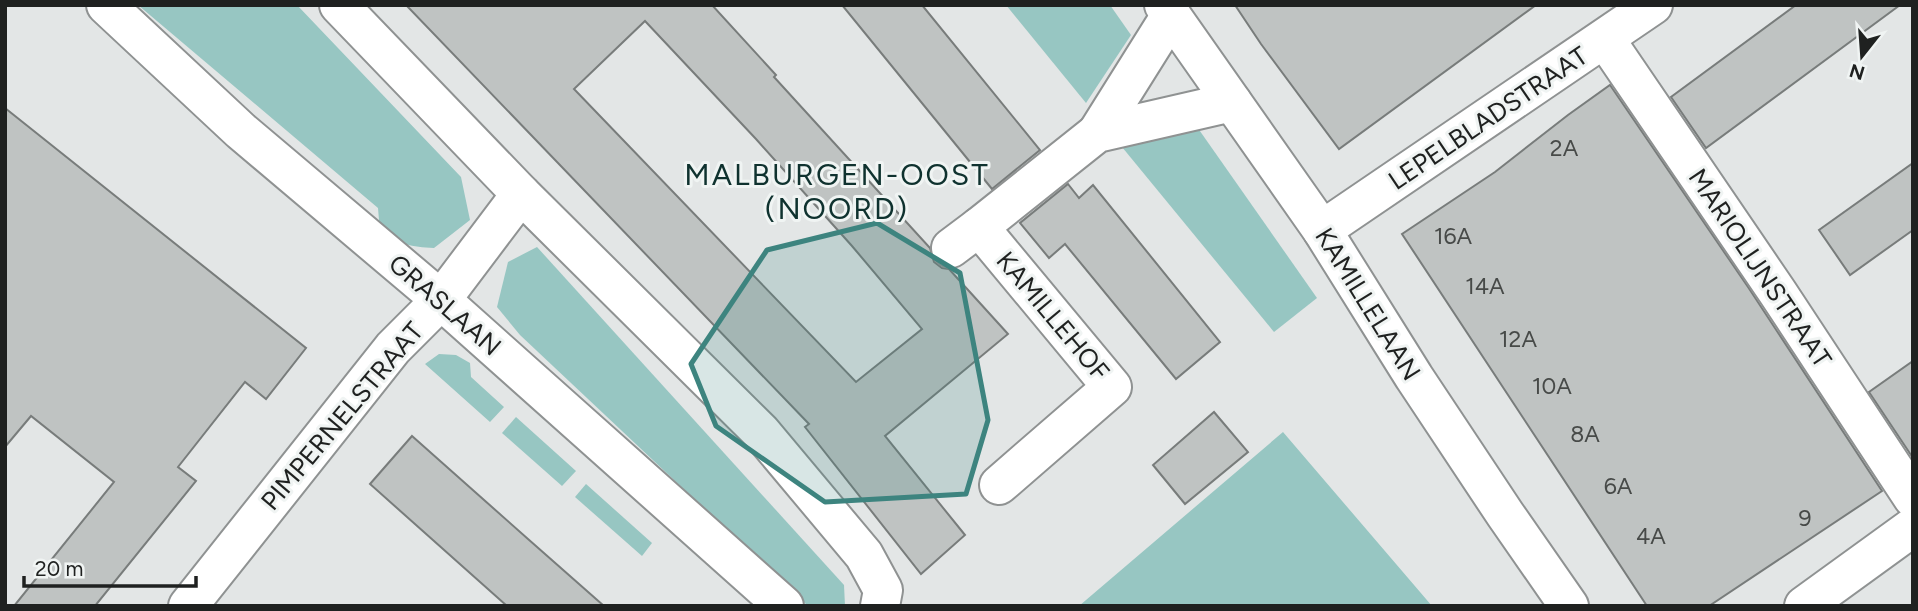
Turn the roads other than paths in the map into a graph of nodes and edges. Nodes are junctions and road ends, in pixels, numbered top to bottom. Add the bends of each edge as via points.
1 (106, 5) edge
2 (339, 5) edge
3 (1653, 5) edge
4 (1167, 10) edge
5 (1605, 39) junction
6 (1233, 102) junction
7 (1097, 133) junction
8 (521, 194) junction
9 (1322, 230) junction
10 (441, 300) junction
11 (999, 485) dead end
12 (1913, 498) edge
13 (1913, 527) edge
14 (188, 606) edge
15 (784, 606) edge
16 (880, 606) edge
17 (1569, 606) edge
18 (1804, 606) edge

1 - 10 street, GRASLAAN via 241,131
2 - 8 street
3 - 5 street, LEPELBLADSTRAAT
4 - 6 street, KAMILLELAAN
4 - 7 street, KAMILLEHOF
5 - 9 street, LEPELBLADSTRAAT
5 - 12 street, MARIOLIJNSTRAAT
6 - 7 street, KAMILLEHOF
6 - 9 street, KAMILLELAAN
7 - 11 street, KAMILLEHOF via 965,238 1112,387
8 - 10 street, PIMPERNELSTRAAT
8 - 16 street via 761,432 864,555 883,590
9 - 17 street, KAMILLELAAN via 1414,377
10 - 14 street, PIMPERNELSTRAAT via 393,348
10 - 15 street, GRASLAAN
13 - 18 street

